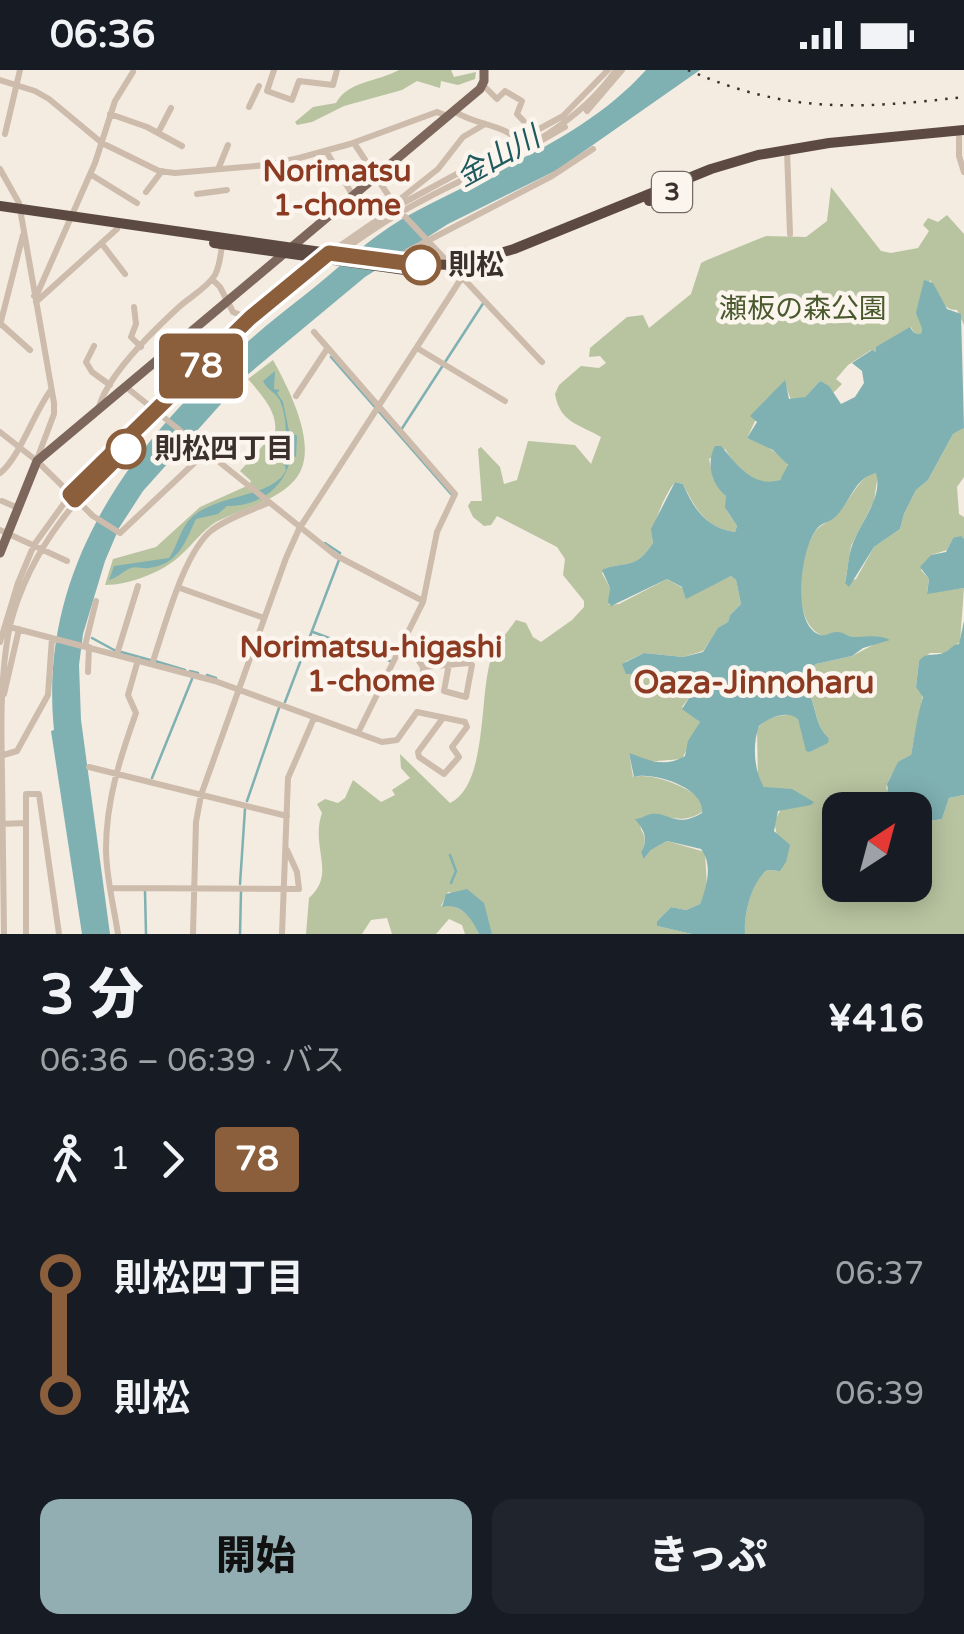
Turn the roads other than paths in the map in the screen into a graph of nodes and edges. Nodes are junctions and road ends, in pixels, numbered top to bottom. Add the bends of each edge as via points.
1 (20, 70) edge
2 (274, 70) edge
3 (319, 70) edge
4 (337, 70) edge
5 (484, 70) edge
6 (606, 70) edge
7 (619, 70) edge
8 (133, 72) edge
9 (0, 80) edge
10 (315, 82) junction
11 (16, 84) junction
12 (483, 85) junction
13 (267, 91) junction
14 (248, 107) dead end
15 (172, 108) dead end
16 (448, 112) junction
17 (110, 114) junction
18 (565, 119) junction
19 (485, 124) junction
20 (532, 130) junction
21 (158, 133) junction
22 (5, 134) dead end
23 (962, 135) edge
24 (518, 139) junction
25 (102, 143) junction
26 (354, 143) junction
27 (228, 145) dead end
28 (182, 146) dead end
29 (592, 149) dead end
30 (326, 151) junction
31 (787, 152) junction
32 (495, 162) junction
33 (220, 167) dead end
34 (0, 170) edge
35 (162, 171) junction
36 (964, 172) edge
37 (90, 174) junction
38 (373, 176) junction
39 (228, 190) dead end
40 (146, 192) dead end
41 (197, 194) dead end
42 (352, 194) junction
43 (137, 203) dead end
44 (0, 209) edge
45 (400, 210) junction
46 (20, 212) junction
47 (71, 218) junction
48 (117, 228) junction
49 (24, 232) junction
50 (790, 234) dead end
51 (429, 239) junction
52 (223, 241) junction
53 (102, 244) junction
54 (285, 250) junction
55 (335, 257) junction
56 (394, 264) junction
57 (456, 272) junction
58 (124, 274) dead end
59 (212, 280) junction
60 (226, 299) junction
61 (35, 300) junction
62 (134, 307) dead end
63 (250, 318) junction
64 (0, 325) edge
65 (314, 332) dead end
66 (94, 346) dead end
67 (141, 348) junction
68 (416, 348) junction
69 (326, 349) junction
70 (30, 350) dead end
71 (160, 355) junction
72 (542, 362) dead end
73 (188, 379) junction
74 (110, 385) junction
75 (125, 386) junction
76 (51, 390) junction
77 (296, 396) dead end
78 (505, 401) dead end
79 (99, 407) junction
80 (376, 411) junction
81 (162, 415) junction
82 (0, 432) edge
83 (18, 446) junction
84 (207, 451) junction
85 (37, 461) junction
86 (0, 473) edge
87 (72, 497) junction
88 (2, 501) edge
89 (268, 503) junction
90 (18, 508) junction
91 (299, 528) junction
92 (4, 532) edge
93 (38, 547) junction
94 (0, 553) edge
95 (66, 561) dead end
96 (138, 586) dead end
97 (180, 588) junction
98 (96, 601) dead end
99 (423, 602) junction
100 (264, 618) junction
101 (4, 625) edge
102 (19, 629) junction
103 (53, 638) junction
104 (0, 642) edge
105 (86, 646) junction
106 (401, 649) junction
107 (118, 651) junction
108 (432, 652) dead end
109 (138, 660) junction
110 (152, 664) junction
111 (448, 664) junction
112 (424, 667) junction
113 (88, 672) dead end
114 (240, 687) junction
115 (422, 687) dead end
116 (0, 696) edge
117 (314, 718) junction
118 (443, 718) junction
119 (358, 733) junction
120 (1, 756) edge
121 (89, 768) dead end
122 (116, 774) junction
123 (201, 795) junction
124 (287, 816) junction
125 (25, 823) junction
126 (1, 824) edge
127 (287, 850) junction
128 (111, 888) junction
129 (283, 888) junction
130 (194, 889) junction
131 (4, 934) edge
132 (26, 934) edge
133 (59, 934) edge
134 (118, 934) edge
135 (193, 934) edge
136 (282, 934) edge

1 - 11 street
2 - 13 street
3 - 10 street
4 - 10 street via 333,85
5 - 12 main road
6 - 18 street
6 - 20 street via 565,110
7 - 18 street
7 - 32 street via 582,115
8 - 17 street
9 - 11 street
10 - 13 street via 299,81 292,100
11 - 22 street
11 - 25 street via 49,99
12 - 16 main road
12 - 20 street via 498,99 505,91 520,98 517,114
13 - 14 street via 255,84
15 - 21 street
16 - 19 street
16 - 26 street
16 - 38 main road
17 - 21 street
17 - 25 street
18 - 24 street
18 - 32 street
19 - 24 street
19 - 45 street via 463,137
20 - 24 street
21 - 28 street
23 - 31 highway, 3
23 - 36 street via 958,156
24 - 45 street
25 - 35 street
25 - 37 street
26 - 30 street
26 - 38 street
27 - 33 street
29 - 51 street
30 - 35 street via 266,165
30 - 42 street
31 - 50 street
31 - 57 highway, 3 via 710,169
32 - 45 street
34 - 46 street
35 - 40 street
37 - 43 street
37 - 47 street
38 - 42 main road
38 - 45 street
39 - 41 street
42 - 54 main road
44 - 46 highway, 3
45 - 51 street
45 - 55 street
46 - 47 highway, 3
46 - 49 street
47 - 48 highway, 3
47 - 52 highway, 3
47 - 61 street
48 - 52 highway, 3
48 - 53 street
49 - 61 street
49 - 64 street
51 - 56 street
51 - 57 street
52 - 54 highway, 3
52 - 59 street
53 - 58 street
53 - 61 street
54 - 55 highway, 3
54 - 60 main road
55 - 56 highway, 3
55 - 63 street
55 - 81 street via 262,316
56 - 57 highway, 3
57 - 68 street
57 - 72 street
59 - 60 street
59 - 67 street
60 - 63 street via 238,316
60 - 71 main road
61 - 76 street
62 - 67 street via 131,336
63 - 73 street
64 - 70 street
65 - 69 street
66 - 74 street via 86,362
67 - 74 street
68 - 78 street
68 - 80 street
69 - 77 street
69 - 80 street
71 - 73 street
71 - 75 main road
73 - 81 street
74 - 79 street
75 - 79 main road
75 - 81 street
76 - 83 street
76 - 85 street via 54,414
79 - 85 main road
80 - 91 street
80 - 99 street via 455,494 437,532
81 - 84 street
81 - 87 street
82 - 83 street
83 - 85 street
83 - 86 street
84 - 87 street via 126,530 119,532
84 - 89 street
85 - 87 street
85 - 90 main road
87 - 93 street
88 - 90 street
89 - 91 street
89 - 97 street via 210,531 192,552
90 - 92 main road
91 - 99 street
91 - 100 street
92 - 93 street
92 - 94 main road
93 - 95 street
93 - 101 street
96 - 107 street
97 - 100 street
97 - 110 street
98 - 105 street
99 - 106 street
100 - 114 street
101 - 102 street
101 - 104 street
101 - 116 street
102 - 103 street
102 - 116 street via 10,680
103 - 105 street
103 - 120 street via 48,695 17,751
105 - 107 street
105 - 113 street
106 - 108 street
106 - 112 street
106 - 119 street
107 - 109 street
109 - 110 street
109 - 122 street via 128,695 136,714
110 - 114 street
111 - 111 street via 472,665 466,697 444,691
111 - 112 street
112 - 115 street
114 - 117 street
114 - 123 street
116 - 120 street
117 - 119 street
117 - 124 street via 288,778
118 - 118 street via 466,727 452,747 459,757 444,774 418,752
118 - 119 street via 418,712 398,740
120 - 126 street
121 - 122 street
122 - 123 street
122 - 128 street via 106,853
123 - 124 street
123 - 130 street
124 - 127 street
125 - 126 street
125 - 132 street
125 - 133 street via 26,794 39,794
126 - 131 street
127 - 129 street
127 - 129 street via 299,889
128 - 130 street
128 - 134 street
129 - 130 street
129 - 136 street
130 - 135 street

